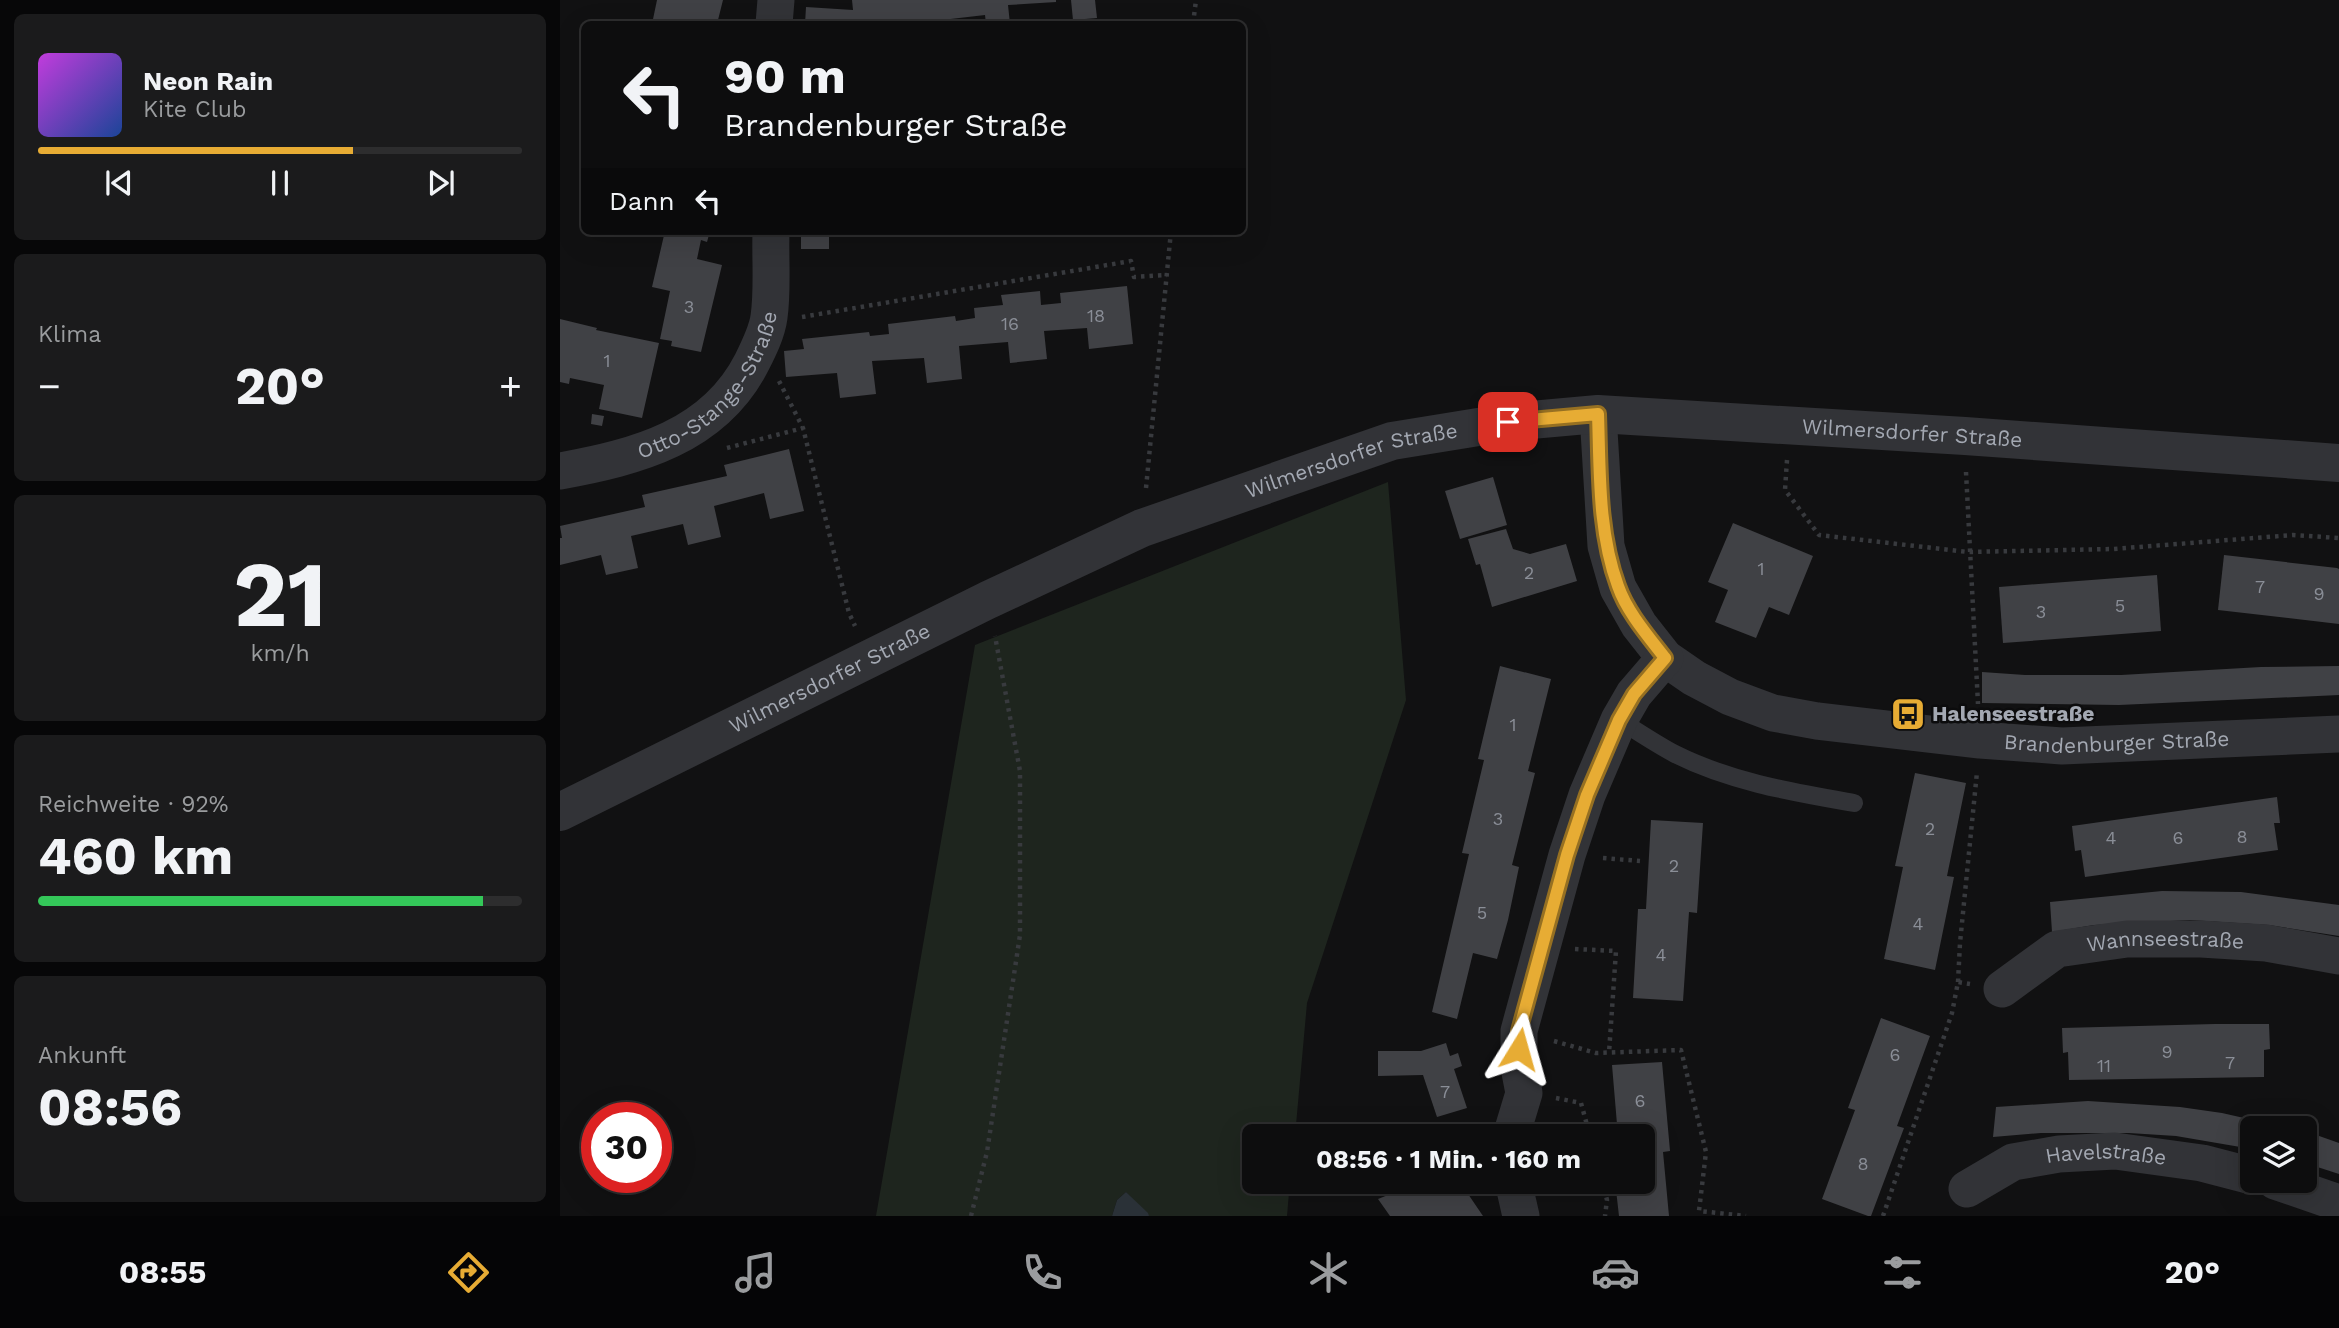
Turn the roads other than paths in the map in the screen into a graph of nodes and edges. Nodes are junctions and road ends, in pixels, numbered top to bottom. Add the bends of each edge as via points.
1 (776, 0) edge
2 (774, 21) edge
3 (771, 235) edge
4 (1598, 414) junction
5 (2339, 463) edge
6 (560, 471) edge
7 (1665, 658) junction
8 (1619, 720) junction
9 (2339, 734) edge
10 (1854, 803) dead end
11 (560, 812) edge
12 (2339, 956) edge
13 (2002, 989) road end
14 (1515, 1124) edge
15 (2240, 1172) edge
16 (1967, 1189) dead end
17 (2310, 1193) edge
18 (1516, 1194) edge
19 (2339, 1203) edge
20 (1521, 1216) edge

1 - 2 street
3 - 6 street, Otto-Stange-Straße via 769,318 742,382 725,403 693,428 645,451
4 - 5 street, Wilmersdorfer Straße
4 - 7 street, Brandenburger Straße via 1606,546 1618,588
4 - 11 street, Wilmersdorfer Straße via 1508,422 1392,441 1142,528
7 - 8 street
7 - 9 street, Brandenburger Straße via 1730,697 1773,713 1980,740 2062,746
8 - 10 lane via 1675,754 1728,776
8 - 14 street via 1567,855 1519,1031 1524,1093
12 - 13 street, Wannseestraße via 2253,942 2127,939 2057,949
15 - 16 street, Havelstraße via 2115,1151 2059,1154 2013,1161
17 - 19 street
18 - 20 street

